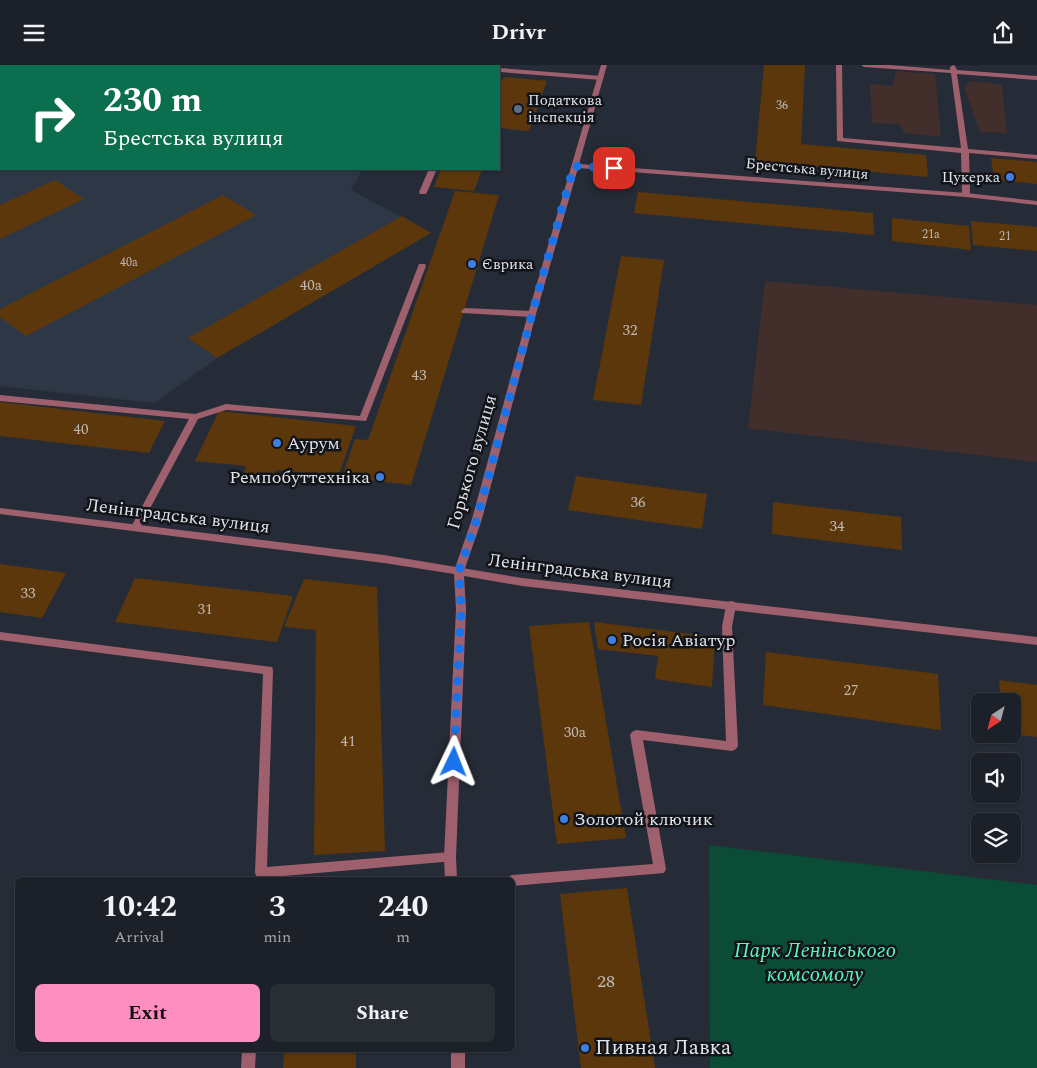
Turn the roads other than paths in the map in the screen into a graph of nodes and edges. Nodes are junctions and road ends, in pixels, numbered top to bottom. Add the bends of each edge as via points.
1 (604, 65) edge
2 (839, 65) edge
3 (864, 65) edge
4 (953, 68) edge
5 (500, 69) edge
6 (600, 78) junction
7 (1037, 78) edge
8 (965, 151) junction
9 (1037, 157) edge
10 (574, 166) junction
11 (433, 170) edge
12 (423, 192) dead end
13 (966, 195) junction
14 (1037, 203) edge
15 (422, 266) dead end
16 (416, 306) dead end
17 (407, 310) junction
18 (465, 311) dead end
19 (532, 314) junction
20 (0, 398) edge
21 (195, 417) junction
22 (0, 511) edge
23 (136, 527) junction
24 (459, 571) junction
25 (731, 605) junction
26 (0, 637) edge
27 (1037, 641) edge
28 (450, 857) junction
29 (260, 876) edge
30 (451, 877) edge
31 (515, 881) edge
32 (249, 1052) edge
33 (458, 1052) edge
34 (248, 1068) edge
35 (458, 1068) edge

1 - 6 street, Горького вулиця
2 - 8 street via 839,140
3 - 4 street
4 - 7 street
4 - 8 street
5 - 6 street
6 - 10 street, Горького вулиця
8 - 9 street
8 - 13 street
10 - 13 street, Брестська вулиця
10 - 19 street, Горького вулиця
11 - 12 street
13 - 14 street, Брестська вулиця
15 - 17 street
16 - 17 street
17 - 21 street via 363,419 226,407
18 - 19 street
19 - 24 street, Горького вулиця via 477,519
20 - 21 street
21 - 23 street
22 - 23 street, Ленінградська вулиця
23 - 24 street, Ленінградська вулиця
24 - 25 street, Ленінградська вулиця via 522,582
24 - 28 street, Горького вулиця via 461,609
25 - 27 street, Ленінградська вулиця
25 - 31 street via 727,627 732,746 636,735 660,869
26 - 29 street via 268,670
28 - 29 street
28 - 30 street, Горького вулиця
32 - 34 street
33 - 35 street

